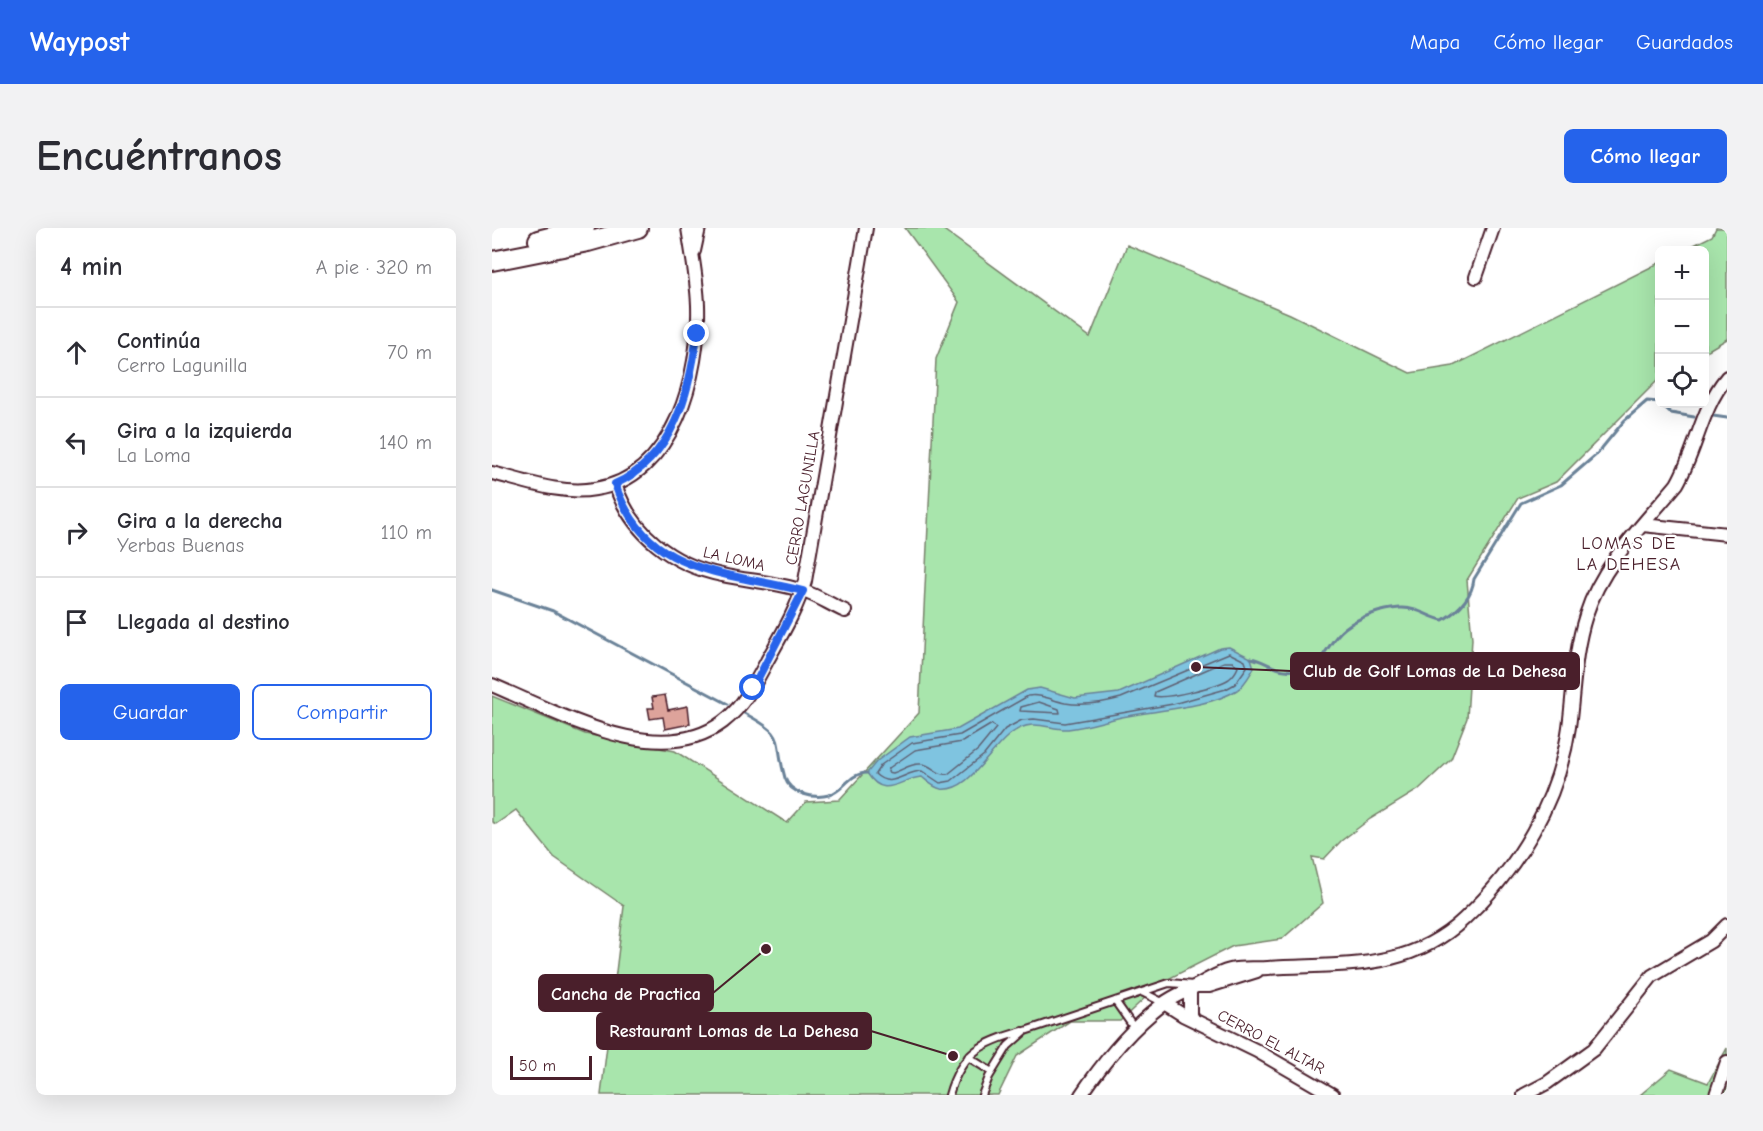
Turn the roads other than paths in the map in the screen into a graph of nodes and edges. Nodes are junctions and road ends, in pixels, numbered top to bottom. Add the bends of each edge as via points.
1 (585, 228) edge
2 (638, 228) edge
3 (688, 228) edge
4 (699, 228) edge
5 (866, 228) edge
6 (1493, 228) edge
7 (492, 249) edge
8 (693, 253) junction
9 (492, 261) edge
10 (1476, 277) dead end
11 (1727, 377) edge
12 (492, 473) edge
13 (615, 484) junction
14 (1643, 525) junction
15 (1727, 534) edge
16 (803, 591) junction
17 (845, 611) dead end
18 (492, 685) edge
19 (1727, 925) edge
20 (1194, 987) junction
21 (1142, 992) junction
22 (1115, 1001) junction
23 (1164, 1003) junction
24 (1192, 1019) junction
25 (1134, 1028) junction
26 (1026, 1030) junction
27 (968, 1057) junction
28 (1727, 1062) edge
29 (992, 1072) junction
30 (949, 1095) edge
31 (982, 1095) edge
32 (1081, 1095) edge
33 (1333, 1095) edge
34 (1524, 1095) edge
35 (1716, 1095) edge

1 - 7 main road
2 - 9 main road
3 - 8 street
4 - 8 street
5 - 16 street, CERRO LAGUNILLA
6 - 10 street
8 - 13 street via 697,326 682,404 670,434 653,458
11 - 14 street via 1707,409 1686,469
12 - 13 street via 575,490
13 - 16 street, LA LOMA via 636,525 680,561 712,573
14 - 15 street
14 - 20 street via 1609,568 1586,614 1577,646 1567,736 1551,796 1523,848 1484,899 1446,933 1390,960 1245,968 1209,977
16 - 17 street, LA LOMA
16 - 18 street, CERRO LAGUNILLA via 740,706 715,728 686,740 652,742 627,737
19 - 34 street via 1711,941 1652,976 1593,1049
20 - 21 lane via 1170,982
20 - 23 street
20 - 24 street, CERRO EL ALTAR
21 - 22 lane
21 - 23 lane
22 - 25 lane
22 - 26 lane
23 - 24 street, CERRO EL ALTAR
23 - 25 street
24 - 33 street, CERRO EL ALTAR
25 - 32 street
26 - 27 lane via 989,1040
26 - 29 lane via 1008,1046
27 - 29 lane
27 - 30 lane via 953,1080
28 - 35 street
29 - 31 lane

